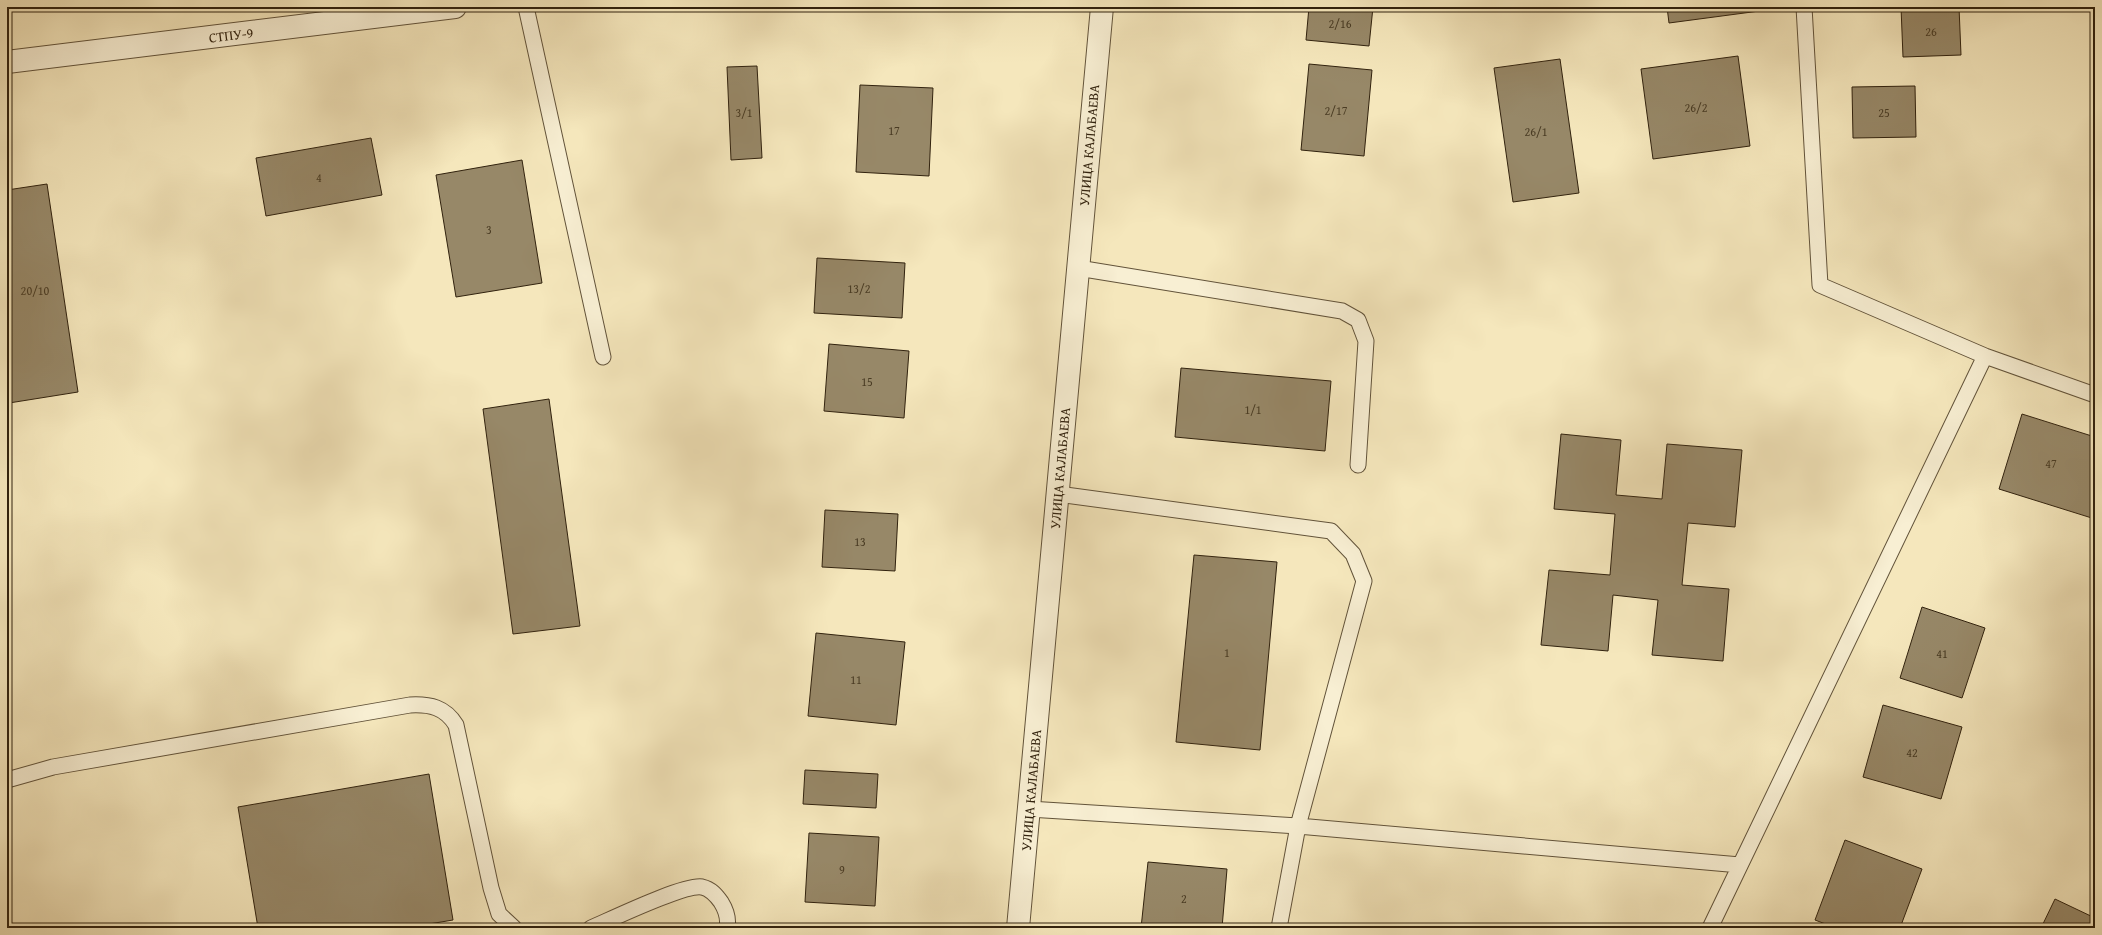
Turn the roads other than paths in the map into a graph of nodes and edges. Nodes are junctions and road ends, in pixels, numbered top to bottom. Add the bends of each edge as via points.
1 (455, 7) edge
2 (526, 7) edge
3 (1102, 7) edge
4 (1804, 7) edge
5 (415, 9) edge
6 (7, 62) edge
7 (1078, 268) junction
8 (1984, 356) junction
9 (603, 357) dead end
10 (2095, 395) edge
11 (1358, 465) dead end
12 (1058, 494) junction
13 (7, 780) edge
14 (1029, 809) junction
15 (1298, 826) junction
16 (1740, 865) junction
17 (514, 928) edge
18 (591, 928) edge
19 (727, 928) edge
20 (1018, 928) edge
21 (1279, 928) edge
22 (1710, 928) edge

1 - 5 street, СТПУ-9
2 - 9 lane
3 - 7 street, УЛИЦА КАЛАБАЕВА
4 - 8 lane via 1820,285
5 - 6 street, СТПУ-9
7 - 11 lane via 1342,311 1358,320 1366,341
7 - 12 street, УЛИЦА КАЛАБАЕВА
8 - 10 lane
8 - 16 lane
12 - 14 street, УЛИЦА КАЛАБАЕВА
12 - 15 lane via 1331,531 1353,554 1364,581
13 - 17 lane via 53,767 426,704 443,710 456,725 491,888 499,914
14 - 15 lane
14 - 20 street, УЛИЦА КАЛАБАЕВА
15 - 16 lane
15 - 21 lane
16 - 22 lane
18 - 19 lane via 676,892 702,887 710,890 726,910

